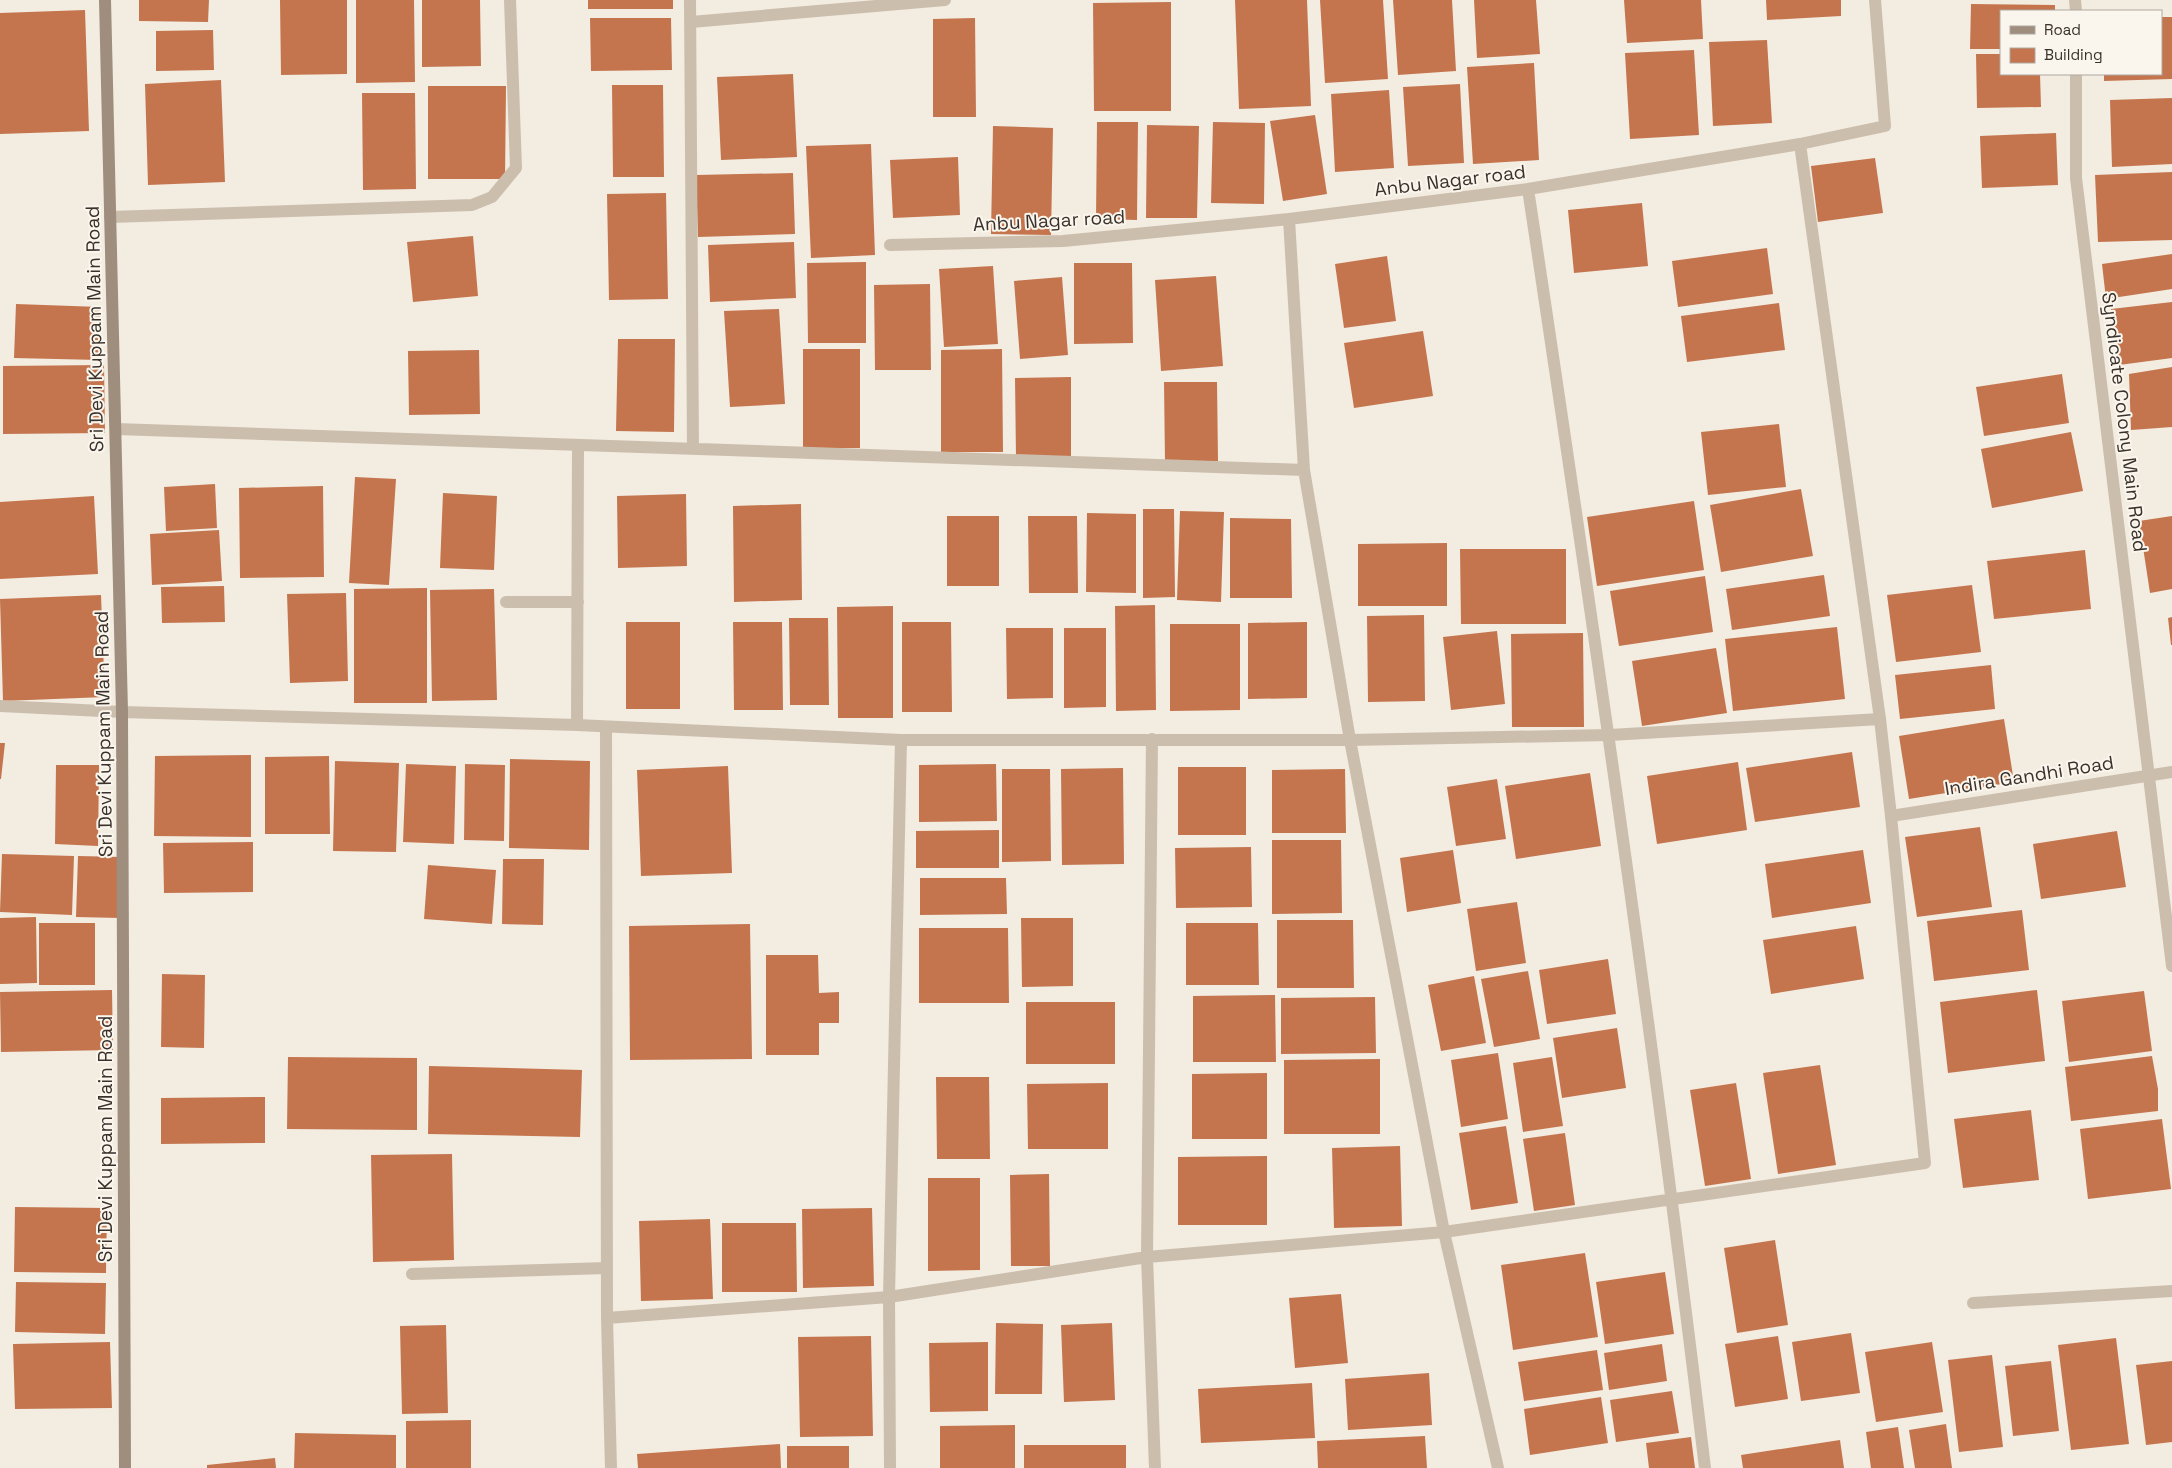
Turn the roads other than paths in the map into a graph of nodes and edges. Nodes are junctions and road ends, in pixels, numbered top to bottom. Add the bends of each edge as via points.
1 (105, 0) edge
2 (510, 0) edge
3 (690, 0) edge
4 (945, 0) edge
5 (1875, 0) edge
6 (691, 22) junction
7 (2076, 75) edge
8 (1800, 144) junction
9 (1528, 190) junction
10 (110, 217) junction
11 (1289, 219) junction
12 (890, 245) dead end
13 (116, 429) junction
14 (578, 445) junction
15 (693, 449) junction
16 (1304, 470) junction
17 (506, 602) dead end
18 (578, 602) junction
19 (0, 706) edge
20 (122, 712) junction
21 (1880, 719) junction
22 (577, 725) junction
23 (606, 727) junction
24 (1610, 735) junction
25 (1152, 739) junction
26 (901, 740) junction
27 (1350, 740) junction
28 (2172, 772) edge
29 (2150, 775) junction
30 (1891, 816) junction
31 (2172, 966) edge
32 (1673, 1200) junction
33 (1444, 1232) junction
34 (1147, 1257) junction
35 (607, 1268) junction
36 (412, 1274) dead end
37 (2172, 1291) edge
38 (889, 1297) junction
39 (1973, 1302) dead end
40 (607, 1318) junction
41 (125, 1468) edge
42 (611, 1468) edge
43 (890, 1468) edge
44 (1154, 1468) edge
45 (1498, 1468) edge
46 (1705, 1468) edge

1 - 10 main road, Sri Devi Kuppam Main Road
2 - 10 street via 516,168 492,197 472,205
3 - 6 street
4 - 6 street
5 - 8 street, Anbu Nagar road via 1885,126
6 - 15 street
7 - 29 street, Syndicate Colony Main Road via 2076,178
8 - 9 street, Anbu Nagar road
8 - 21 street
9 - 11 street, Anbu Nagar road
9 - 24 street
10 - 13 main road, Sri Devi Kuppam Main Road
11 - 12 street, Anbu Nagar road via 1063,241
11 - 16 street
13 - 14 street
13 - 20 main road, Sri Devi Kuppam Main Road
14 - 15 street
14 - 18 street
15 - 16 street
16 - 27 street
17 - 18 street
18 - 22 street
19 - 20 street
20 - 22 street
20 - 41 main road, Sri Devi Kuppam Main Road
21 - 24 street
21 - 30 street
22 - 23 street
23 - 26 street
23 - 35 street
24 - 27 street
24 - 32 street
25 - 26 street
25 - 27 street
25 - 34 street
26 - 38 street
27 - 33 street
28 - 29 street, Indira Gandhi Road
29 - 30 street, Indira Gandhi Road
29 - 31 street, Syndicate Colony Main Road
30 - 32 street via 1925,1163
32 - 33 street
32 - 46 street
33 - 34 street
33 - 45 street
34 - 38 street
34 - 44 street
35 - 36 street
35 - 40 street
37 - 39 street
38 - 40 street
38 - 43 street
40 - 42 street

